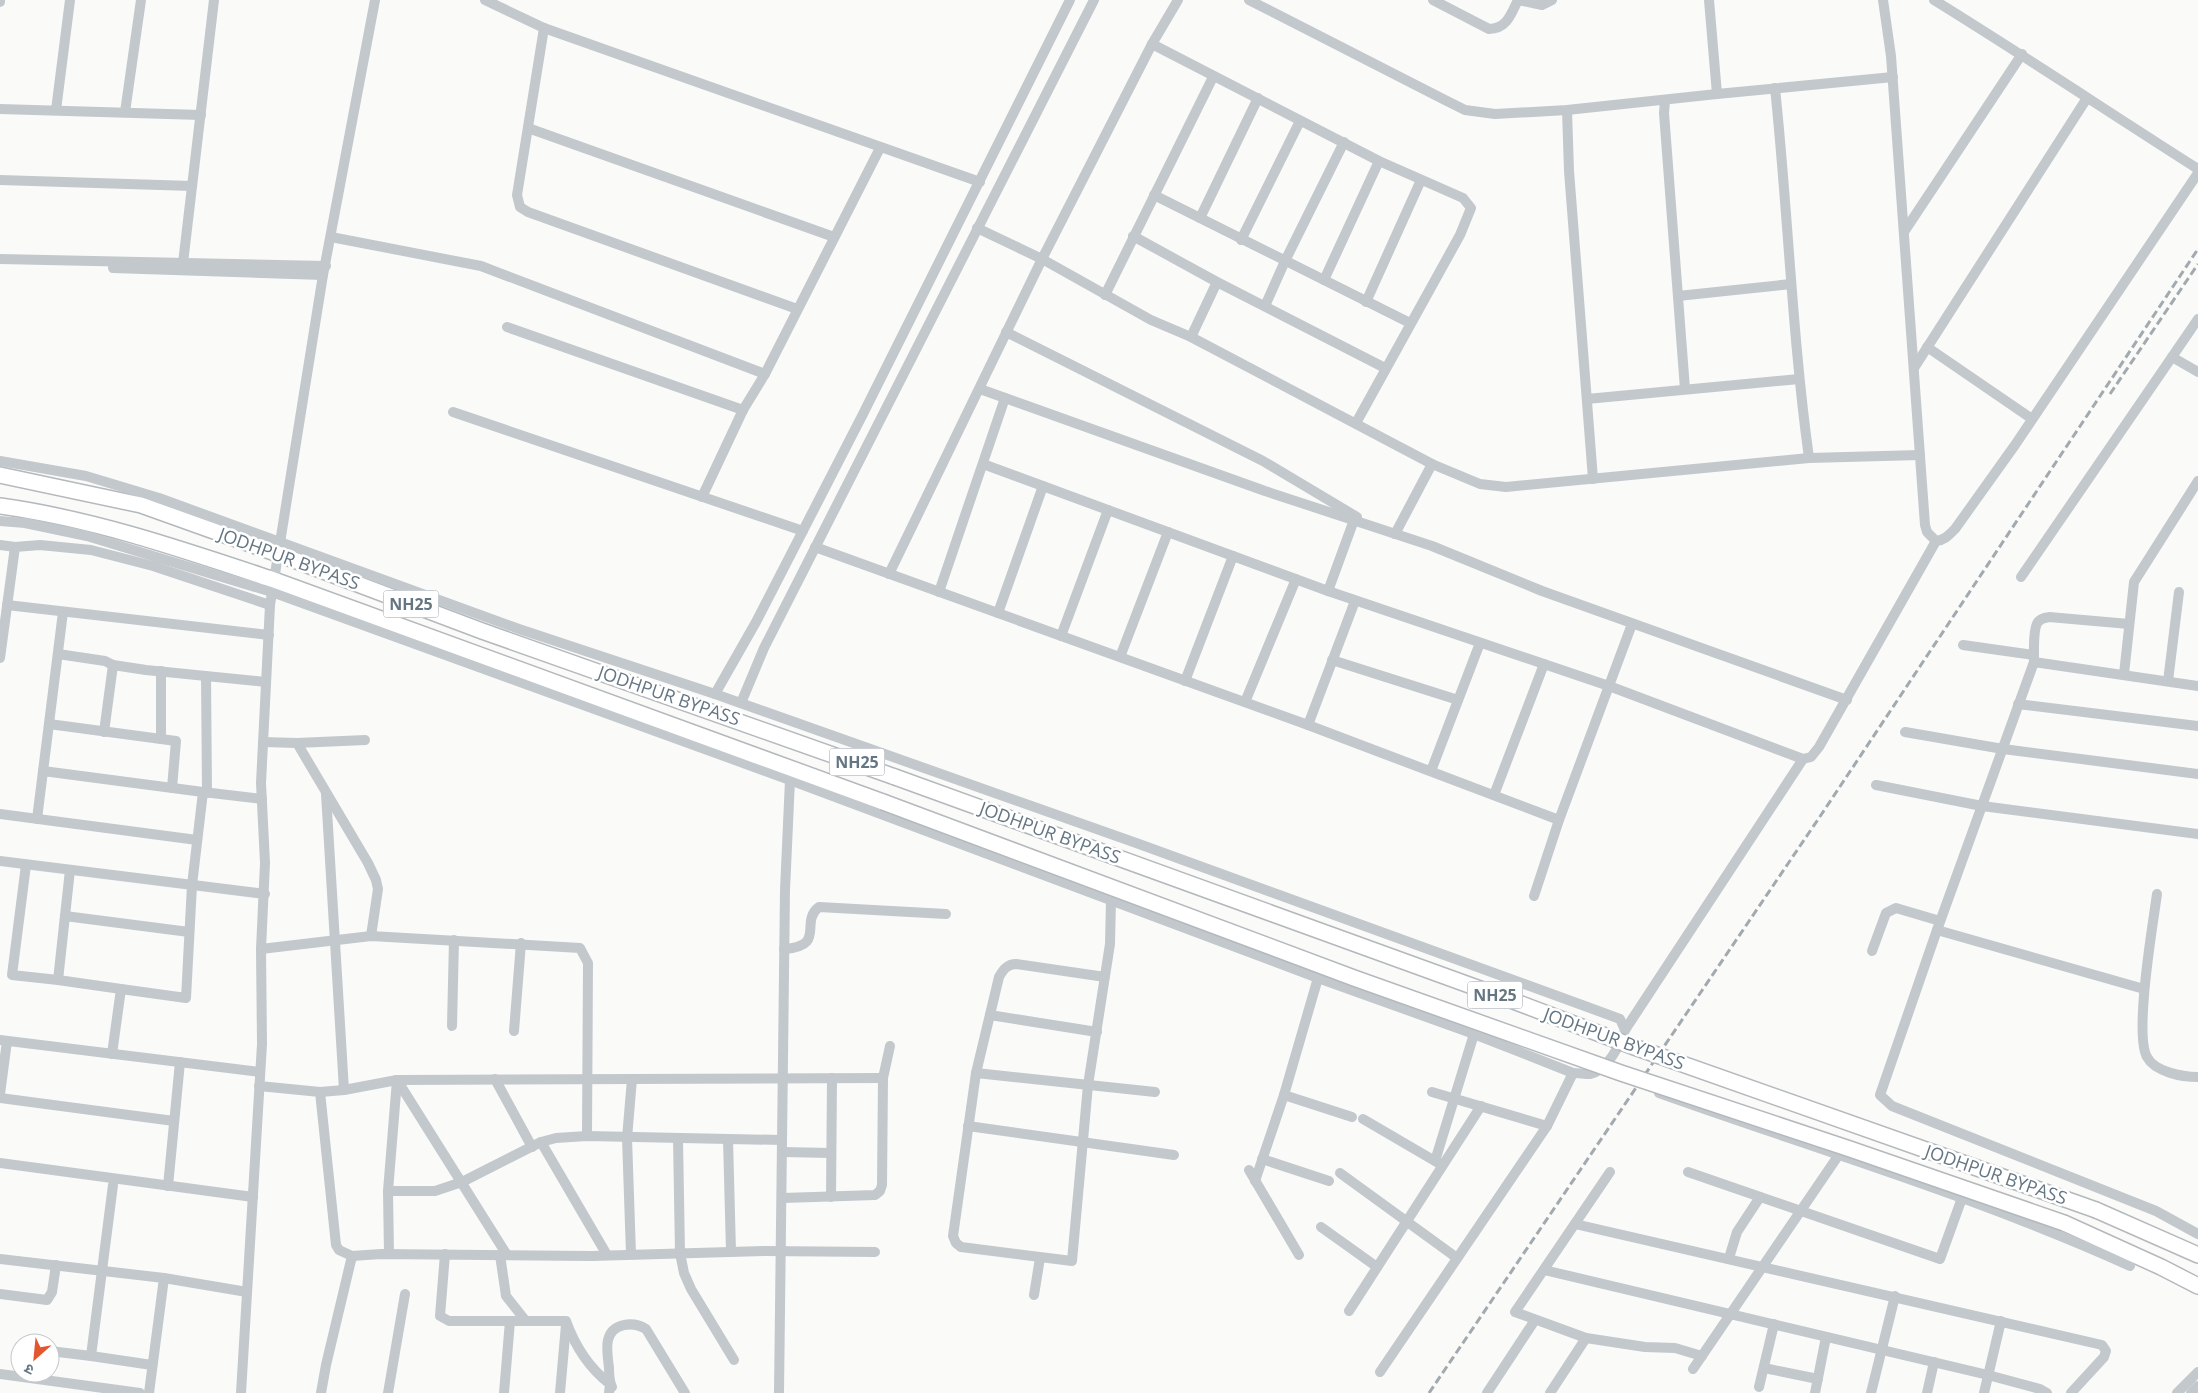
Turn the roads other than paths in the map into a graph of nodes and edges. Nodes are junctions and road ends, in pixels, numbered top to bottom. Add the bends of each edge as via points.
1 (70, 0) edge
2 (141, 0) edge
3 (214, 0) edge
4 (375, 0) edge
5 (486, 0) edge
6 (1070, 0) edge
7 (1094, 0) edge
8 (1178, 0) edge
9 (1249, 0) edge
10 (1433, 0) edge
11 (1518, 0) edge
12 (1552, 0) edge
13 (1709, 0) edge
14 (1883, 0) edge
15 (1934, 0) edge
16 (1449, 4) edge
17 (544, 28) junction
18 (1152, 44) junction
19 (2022, 54) junction
20 (1213, 77) junction
21 (1893, 78) junction
22 (1775, 88) junction
23 (1717, 94) junction
24 (1258, 98) junction
25 (2087, 98) junction
26 (1665, 101) junction
27 (0, 108) edge
28 (56, 110) junction
29 (1567, 110) junction
30 (125, 112) junction
31 (201, 115) junction
32 (1300, 121) junction
33 (528, 128) junction
34 (1344, 142) junction
35 (880, 148) junction
36 (1379, 160) junction
37 (2198, 171) edge
38 (0, 180) edge
39 (1421, 180) junction
40 (980, 182) junction
41 (192, 186) junction
42 (1154, 195) junction
43 (1200, 218) junction
44 (977, 228) junction
45 (1904, 232) junction
46 (1134, 236) junction
47 (331, 237) junction
48 (834, 237) junction
49 (1241, 240) junction
50 (0, 258) edge
51 (1042, 259) junction
52 (1285, 261) junction
53 (183, 263) junction
54 (0, 265) edge
55 (325, 270) junction
56 (1324, 280) junction
57 (1217, 282) junction
58 (1792, 284) junction
59 (1105, 295) junction
60 (1678, 296) junction
61 (1366, 302) junction
62 (1265, 306) junction
63 (797, 309) junction
64 (2198, 319) edge
65 (1410, 323) junction
66 (507, 327) dead end
67 (1006, 332) junction
68 (1191, 337) junction
69 (1927, 347) junction
70 (2172, 357) junction
71 (1385, 368) junction
72 (1914, 368) junction
73 (2198, 372) edge
74 (765, 374) junction
75 (1798, 380) junction
76 (980, 389) junction
77 (1685, 389) junction
78 (1005, 398) junction
79 (1587, 399) junction
80 (743, 410) junction
81 (453, 412) dead end
82 (2032, 419) junction
83 (1356, 423) junction
84 (1920, 455) junction
85 (1809, 458) junction
86 (0, 461) edge
87 (983, 464) junction
88 (1432, 464) junction
89 (0, 475) edge
90 (1592, 478) junction
91 (2198, 480) edge
92 (1043, 486) junction
93 (702, 497) junction
94 (0, 506) edge
95 (1108, 510) junction
96 (1354, 520) junction
97 (0, 521) edge
98 (1376, 527) junction
99 (803, 531) junction
100 (1168, 532) junction
101 (1396, 534) junction
102 (1936, 541) junction
103 (0, 545) edge
104 (814, 546) junction
105 (15, 547) junction
106 (279, 548) junction
107 (1233, 556) junction
108 (889, 574) junction
109 (2021, 577) dead end
110 (1296, 579) junction
111 (273, 586) junction
112 (1328, 591) junction
113 (939, 592) junction
114 (2179, 592) dead end
115 (1355, 600) junction
116 (7, 605) junction
117 (270, 605) junction
118 (63, 612) junction
119 (998, 613) junction
120 (1632, 624) junction
121 (2129, 624) junction
122 (269, 635) junction
123 (1061, 636) junction
124 (1480, 643) junction
125 (1963, 645) dead end
126 (58, 654) junction
127 (1120, 657) junction
128 (0, 658) edge
129 (2034, 659) junction
130 (1332, 660) junction
131 (1544, 664) junction
132 (113, 665) junction
133 (161, 671) junction
134 (2124, 674) junction
135 (206, 676) junction
136 (1185, 681) junction
137 (2168, 681) junction
138 (266, 682) junction
139 (1609, 686) junction
140 (2198, 686) edge
141 (715, 694) junction
142 (1458, 700) junction
143 (1847, 700) junction
144 (1245, 702) junction
145 (741, 704) junction
146 (2018, 704) junction
147 (49, 724) junction
148 (1308, 725) junction
149 (2198, 726) edge
150 (104, 732) junction
151 (1905, 732) dead end
152 (161, 739) junction
153 (366, 740) dead end
154 (263, 742) junction
155 (297, 743) junction
156 (2003, 748) junction
157 (1803, 759) junction
158 (43, 771) junction
159 (1431, 771) junction
160 (2198, 774) edge
161 (790, 780) junction
162 (1876, 785) dead end
163 (172, 788) junction
164 (205, 793) junction
165 (326, 794) junction
166 (1494, 796) junction
167 (262, 799) junction
168 (1982, 806) junction
169 (0, 814) edge
170 (37, 819) junction
171 (1559, 820) junction
172 (2198, 834) edge
173 (197, 840) junction
174 (0, 861) edge
175 (26, 864) junction
176 (70, 870) junction
177 (192, 885) junction
178 (265, 894) junction
179 (2157, 894) dead end
180 (1534, 896) dead end
181 (1111, 900) junction
182 (946, 914) dead end
183 (65, 916) junction
184 (1938, 926) junction
185 (189, 932) junction
186 (371, 936) junction
187 (454, 940) junction
188 (333, 941) junction
189 (521, 943) junction
190 (784, 948) junction
191 (261, 949) junction
192 (1872, 951) dead end
193 (1105, 977) junction
194 (1318, 978) junction
195 (58, 980) junction
196 (121, 989) junction
197 (2144, 989) junction
198 (990, 1015) junction
199 (452, 1026) dead end
200 (1625, 1030) junction
201 (514, 1031) dead end
202 (1096, 1032) junction
203 (1474, 1034) junction
204 (4, 1040) edge
205 (890, 1046) dead end
206 (112, 1054) junction
207 (180, 1062) junction
208 (1596, 1071) junction
209 (260, 1072) junction
210 (976, 1073) junction
211 (1573, 1073) junction
212 (2198, 1077) edge
213 (586, 1078) junction
214 (783, 1078) junction
215 (832, 1078) junction
216 (883, 1078) junction
217 (495, 1079) junction
218 (632, 1079) junction
219 (398, 1080) junction
220 (1088, 1085) junction
221 (259, 1086) junction
222 (344, 1090) junction
223 (320, 1092) junction
224 (1155, 1092) dead end
225 (1432, 1092) dead end
226 (0, 1094) edge
227 (1284, 1094) junction
228 (0, 1098) edge
229 (1455, 1099) junction
230 (1481, 1106) junction
231 (1352, 1117) dead end
232 (1363, 1119) dead end
233 (174, 1121) junction
234 (968, 1126) junction
235 (1547, 1126) junction
236 (587, 1136) junction
237 (627, 1138) junction
238 (678, 1139) junction
239 (728, 1139) junction
240 (782, 1140) junction
241 (1083, 1142) junction
242 (536, 1145) junction
243 (782, 1152) junction
244 (831, 1153) junction
245 (1174, 1155) dead end
246 (1838, 1156) junction
247 (1262, 1159) junction
248 (0, 1163) edge
249 (1439, 1164) junction
250 (0, 1169) edge
251 (1249, 1170) dead end
252 (1610, 1172) dead end
253 (1688, 1172) dead end
254 (1340, 1173) dead end
255 (1255, 1181) junction
256 (1329, 1181) dead end
257 (462, 1182) junction
258 (114, 1185) junction
259 (168, 1186) junction
260 (388, 1191) junction
261 (831, 1197) junction
262 (1760, 1197) junction
263 (782, 1198) junction
264 (1962, 1198) junction
265 (253, 1200) junction
266 (1801, 1211) junction
267 (1407, 1221) junction
268 (1575, 1224) junction
269 (1321, 1227) dead end
270 (2198, 1234) edge
271 (781, 1251) junction
272 (731, 1252) junction
273 (875, 1252) dead end
274 (680, 1253) junction
275 (389, 1254) junction
276 (445, 1254) junction
277 (631, 1254) junction
278 (504, 1255) junction
279 (607, 1255) junction
280 (1299, 1255) dead end
281 (2198, 1255) edge
282 (352, 1256) junction
283 (1040, 1258) junction
284 (1457, 1258) junction
285 (1729, 1258) junction
286 (0, 1259) edge
287 (56, 1265) junction
288 (1377, 1266) junction
289 (1764, 1266) junction
290 (2130, 1266) dead end
291 (102, 1270) junction
292 (1544, 1270) junction
293 (164, 1278) junction
294 (2198, 1286) edge
295 (247, 1292) junction
296 (0, 1294) edge
297 (405, 1294) dead end
298 (1034, 1295) dead end
299 (1894, 1296) junction
300 (1349, 1310) dead end
301 (1731, 1314) junction
302 (525, 1320) junction
303 (1535, 1320) junction
304 (510, 1321) junction
305 (566, 1321) junction
306 (2001, 1321) junction
307 (1774, 1324) junction
308 (1826, 1337) junction
309 (1586, 1338) junction
310 (1882, 1350) junction
311 (60, 1352) edge
312 (91, 1356) junction
313 (1702, 1356) junction
314 (734, 1360) dead end
315 (1934, 1362) junction
316 (152, 1365) junction
317 (1764, 1368) junction
318 (1693, 1369) dead end
319 (1380, 1372) dead end
320 (2198, 1372) edge
321 (1988, 1375) junction
322 (1818, 1379) junction
323 (60, 1381) edge
324 (2198, 1386) edge
325 (1759, 1387) dead end
326 (612, 1390) edge
327 (2042, 1392) edge
328 (140, 1393) edge
329 (148, 1393) edge
330 (241, 1393) edge
331 (321, 1393) edge
332 (388, 1393) edge
333 (504, 1393) edge
334 (560, 1393) edge
335 (685, 1393) edge
336 (779, 1393) edge
337 (1487, 1393) edge
338 (1550, 1393) edge
339 (1815, 1393) edge
340 (1871, 1393) edge
341 (1927, 1393) edge
342 (1984, 1393) edge
343 (2071, 1393) edge
344 (2178, 1393) edge
345 (2191, 1393) edge

1 - 28 street
2 - 30 street
3 - 31 street
4 - 47 street
5 - 17 street
6 - 40 street
7 - 44 street
8 - 18 street
9 - 29 street via 1465,110 1494,114
10 - 16 street
11 - 12 street via 1542,5
11 - 16 street via 1508,19 1498,29 1489,29
13 - 23 street
14 - 21 street
15 - 19 street
17 - 33 street
17 - 35 street
18 - 20 street
18 - 51 street
19 - 25 street
19 - 45 street
20 - 24 street
20 - 42 street
21 - 22 street
21 - 45 street
22 - 23 street
22 - 58 street
23 - 26 street
24 - 32 street
24 - 43 street
25 - 37 street
25 - 69 street
26 - 29 street
26 - 60 street
27 - 28 street
28 - 30 street
29 - 79 street via 1568,171
30 - 31 street
31 - 41 street
32 - 34 street
32 - 49 street
33 - 48 street
33 - 63 street via 517,195 520,207
34 - 36 street
34 - 52 street
35 - 40 street
35 - 48 street
36 - 39 street
36 - 56 street
37 - 82 street
38 - 41 street
39 - 61 street
39 - 65 street via 1463,198 1471,208 1460,235
40 - 99 street
41 - 53 street
42 - 43 street
42 - 46 street
43 - 49 street
44 - 51 street
44 - 104 street
45 - 72 street
46 - 57 street
46 - 59 street
47 - 55 street
47 - 74 street via 481,266
48 - 63 street
49 - 52 street
50 - 53 street
51 - 59 street
51 - 67 street
52 - 56 street
52 - 62 street
53 - 55 street
54 - 55 street
55 - 106 street
56 - 61 street
57 - 62 street
57 - 68 street
58 - 60 street
58 - 75 street
59 - 68 street
60 - 77 street
61 - 65 street
62 - 71 street
63 - 74 street
64 - 70 street
65 - 71 street
66 - 80 street
67 - 76 street
67 - 98 street via 1263,461
68 - 83 street
69 - 72 street
69 - 82 street
70 - 73 street
70 - 109 street
71 - 83 street
72 - 84 street
74 - 80 street
75 - 77 street
75 - 85 street
76 - 78 street
76 - 108 street
77 - 79 street
78 - 87 street
78 - 96 street
79 - 90 street
80 - 93 street
81 - 93 street
82 - 102 street via 1948,537
83 - 88 street
84 - 85 street
84 - 102 street via 1925,525
85 - 90 street
86 - 106 street via 86,476 159,498
87 - 92 street
87 - 113 street
88 - 90 street via 1480,484 1506,488
88 - 101 street
89 - 106 highway, JODHPUR BYPASS / NH25 via 141,505
91 - 121 street via 2134,582
92 - 95 street
92 - 119 street
93 - 99 street
94 - 111 highway via 99,525 188,552
95 - 100 street
95 - 123 street
96 - 98 street
96 - 112 street
97 - 111 street via 87,536
98 - 101 street
99 - 141 street
100 - 107 street
100 - 127 street
101 - 120 street
102 - 143 street
103 - 105 street
104 - 108 street
104 - 145 street via 764,648
105 - 116 street
105 - 117 street via 40,545 91,550 153,566
106 - 111 street
106 - 141 street
106 - 281 highway, JODHPUR BYPASS / NH25, bridge via 482,631 895,777 1637,1048 2096,1210
107 - 110 street
107 - 136 street
108 - 113 street
110 - 112 street
110 - 144 street
111 - 117 street
111 - 161 street
111 - 294 highway, bridge via 883,802 1611,1070 1850,1148 2064,1223
112 - 115 street
113 - 119 street
114 - 137 street
115 - 124 street
115 - 130 street
116 - 118 street
116 - 128 street
117 - 122 street
118 - 122 street
118 - 126 street
119 - 123 street
120 - 139 street
120 - 143 street
121 - 129 street via 2043,618 2036,626
121 - 134 street
122 - 138 street
123 - 127 street
124 - 131 street
124 - 142 street
125 - 129 street
126 - 132 street
126 - 147 street
127 - 136 street
129 - 134 street
129 - 146 street
130 - 142 street
130 - 148 street
131 - 139 street
131 - 166 street
132 - 133 street
132 - 150 street
133 - 135 street
133 - 152 street
134 - 137 street
135 - 138 street
135 - 164 street
136 - 144 street
137 - 140 street
138 - 154 street
139 - 157 street
139 - 171 street
141 - 145 street
142 - 159 street
143 - 157 street via 1820,747 1811,757
144 - 148 street
145 - 200 street via 1582,1004 1620,1020
146 - 149 street
146 - 156 street
147 - 150 street
147 - 158 street
148 - 159 street
150 - 152 street
151 - 156 street
152 - 163 street via 176,742
153 - 155 street
154 - 155 street
154 - 167 street
155 - 165 street
156 - 160 street
156 - 168 street
157 - 200 street
158 - 163 street
158 - 170 street
159 - 166 street
161 - 181 street
161 - 190 street
162 - 168 street
163 - 164 street
164 - 167 street
164 - 173 street
165 - 186 street via 376,880 378,889
165 - 188 street
166 - 171 street
167 - 178 street
168 - 172 street
168 - 184 street
169 - 170 street
170 - 173 street
171 - 180 street
173 - 177 street
174 - 175 street
175 - 176 street
175 - 195 street via 12,975
176 - 177 street
176 - 183 street
177 - 178 street
177 - 185 street
178 - 191 street
179 - 197 street
181 - 193 street
181 - 194 street
182 - 190 street via 819,907 814,912 807,941 803,945
183 - 185 street
183 - 195 street
184 - 192 street via 1896,908 1890,909
184 - 197 street
184 - 270 street via 1880,1095 1885,1101 2156,1211
185 - 196 street via 186,998
186 - 187 street
186 - 188 street
187 - 189 street
187 - 199 street
188 - 191 street
188 - 222 street
189 - 201 street
189 - 213 street via 580,948 583,951 588,964
190 - 214 street
191 - 209 street
193 - 198 street via 1010,964 999,977
193 - 202 street
194 - 203 street
194 - 227 street
195 - 196 street
196 - 206 street
197 - 212 street via 2146,1056 2154,1066
198 - 202 street
198 - 210 street
200 - 208 street via 1607,1061
202 - 220 street
203 - 211 street
203 - 229 street
204 - 206 street
204 - 226 street
205 - 216 street
206 - 207 street
207 - 209 street
207 - 233 street
208 - 211 street
208 - 246 street
209 - 221 street
210 - 220 street
210 - 234 street
211 - 235 street
213 - 217 street
213 - 218 street
213 - 236 street
214 - 215 street
214 - 218 street
214 - 240 street
215 - 216 street
215 - 244 street
216 - 261 street via 880,1191
217 - 219 street
217 - 242 street
218 - 237 street
219 - 222 street
219 - 257 street
219 - 260 street
220 - 224 street
220 - 241 street
221 - 223 street
221 - 265 street
222 - 223 street
223 - 282 street via 336,1245 338,1250
225 - 229 street
227 - 231 street
227 - 247 street
228 - 233 street
229 - 230 street
229 - 249 street
230 - 235 street
230 - 249 street
232 - 249 street
233 - 259 street
234 - 241 street
234 - 283 street via 953,1236 956,1243 967,1250
235 - 284 street
236 - 237 street
236 - 242 street via 556,1138
237 - 238 street
237 - 277 street
238 - 239 street
238 - 274 street
239 - 240 street
239 - 272 street
240 - 243 street
241 - 245 street
241 - 283 street via 1072,1261
242 - 257 street
242 - 279 street
243 - 244 street
243 - 263 street
244 - 261 street
246 - 264 street
246 - 266 street
247 - 255 street
247 - 256 street
248 - 259 street
249 - 267 street
250 - 258 street
251 - 255 street
252 - 268 street
253 - 262 street
254 - 267 street
255 - 280 street
257 - 260 street via 435,1191
257 - 278 street
258 - 265 street
258 - 291 street
259 - 265 street
260 - 275 street
261 - 263 street
262 - 266 street
262 - 285 street via 1737,1232
263 - 271 street
264 - 266 street via 1940,1259
264 - 290 street via 2056,1233
265 - 295 street
266 - 289 street
267 - 284 street
267 - 288 street
268 - 285 street
268 - 292 street
269 - 288 street
271 - 272 street
271 - 273 street
271 - 336 street
272 - 274 street
274 - 277 street
274 - 314 street via 691,1289
275 - 276 street
275 - 282 street
276 - 278 street
276 - 304 street via 440,1316 449,1321
277 - 279 street
278 - 279 street
278 - 302 street via 506,1296
282 - 331 street
283 - 298 street
284 - 319 street
285 - 289 street
286 - 287 street
287 - 291 street
287 - 296 street via 52,1292 47,1300
288 - 300 street
289 - 299 street
289 - 301 street
291 - 293 street
291 - 312 street
292 - 301 street
292 - 303 street via 1515,1312
293 - 295 street
293 - 316 street
295 - 330 street
297 - 332 street
299 - 306 street
299 - 310 street
301 - 307 street
301 - 313 street
302 - 304 street
302 - 305 street
303 - 309 street
303 - 337 street
304 - 333 street
305 - 326 street via 578,1348
305 - 334 street
306 - 321 street
306 - 343 street via 2102,1345 2106,1351 2104,1356
307 - 308 street
307 - 317 street
308 - 310 street
308 - 322 street
309 - 313 street via 1675,1348
309 - 338 street
310 - 315 street
310 - 340 street
311 - 312 street
312 - 316 street
313 - 318 street
315 - 321 street
315 - 341 street
316 - 329 street
317 - 322 street
317 - 325 street
320 - 344 street
321 - 327 street
321 - 342 street
322 - 339 street
323 - 328 street
324 - 345 street
326 - 335 street via 607,1342 610,1334 623,1325 632,1324 646,1329

